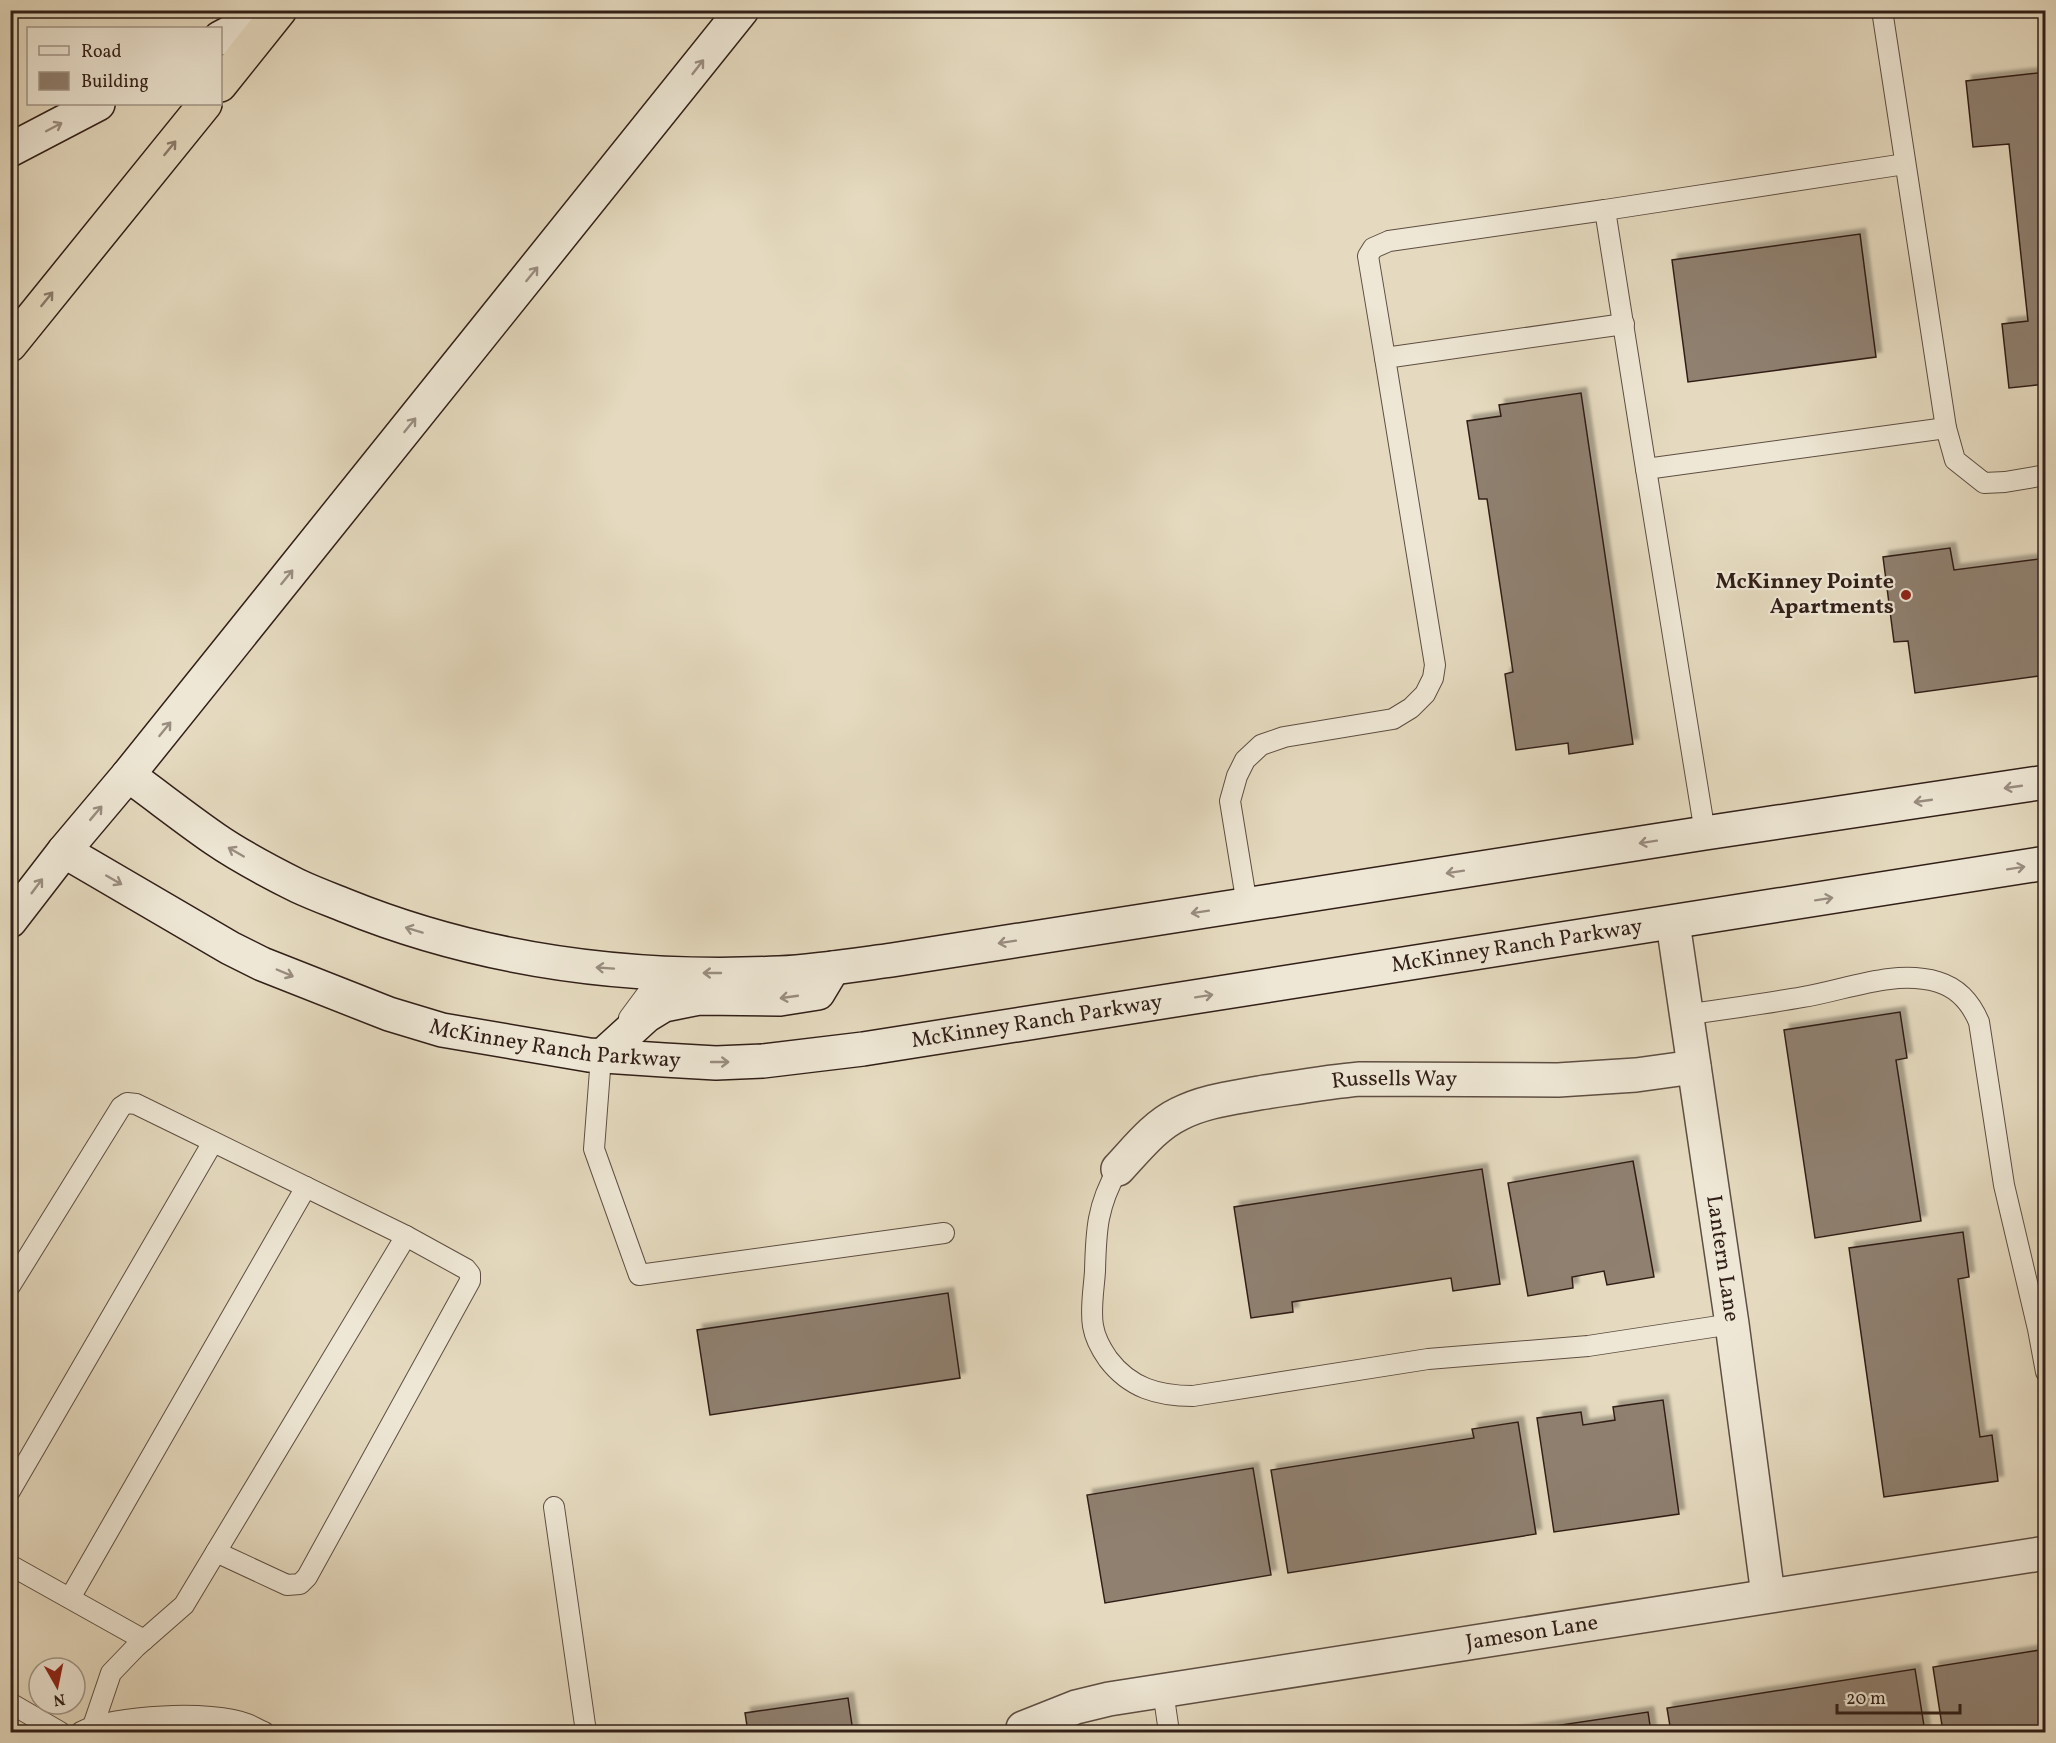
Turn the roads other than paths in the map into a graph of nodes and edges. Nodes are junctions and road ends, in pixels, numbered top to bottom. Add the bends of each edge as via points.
1 (273, 10) edge
2 (280, 10) edge
3 (742, 10) edge
4 (1882, 10) edge
5 (222, 37) edge
6 (222, 82) edge
7 (96, 105) edge
8 (205, 105) edge
9 (10, 150) edge
10 (1905, 164) junction
11 (1605, 210) junction
12 (1624, 324) junction
13 (10, 345) edge
14 (1385, 358) junction
15 (1946, 428) junction
16 (1646, 469) junction
17 (2046, 475) edge
18 (128, 774) junction
19 (2046, 782) edge
20 (1706, 833) junction
21 (64, 851) junction
22 (2046, 863) edge
23 (1247, 905) junction
24 (10, 921) edge
25 (1673, 923) junction
26 (833, 968) junction
27 (663, 972) junction
28 (1686, 1015) junction
29 (601, 1057) junction
30 (1694, 1067) junction
31 (213, 1142) junction
32 (1118, 1169) joint
33 (306, 1187) junction
34 (944, 1233) dead end
35 (406, 1236) junction
36 (10, 1286) edge
37 (1732, 1324) junction
38 (2046, 1372) edge
39 (10, 1491) edge
40 (554, 1507) dead end
41 (216, 1552) junction
42 (2046, 1554) edge
43 (10, 1565) edge
44 (1768, 1596) junction
45 (70, 1598) junction
46 (144, 1640) junction
47 (1163, 1691) junction
48 (10, 1703) edge
49 (1023, 1728) dead end
50 (87, 1729) edge
51 (60, 1732) edge
52 (264, 1732) edge
53 (586, 1732) edge
54 (1169, 1732) edge

1 - 5 main road
2 - 6 highway
18 -> 3 main road
4 - 10 lane
9 -> 7 main road
13 -> 8 highway
10 - 11 lane
10 - 15 lane
11 - 12 lane
11 - 14 lane via 1389,241 1373,248 1368,256
12 - 14 lane
12 - 16 lane
14 - 23 lane via 1435,665 1433,678 1425,694 1393,719 1284,737 1261,745 1245,760 1230,801
15 - 16 lane
15 - 17 lane via 1955,460 1984,483
16 - 20 lane
21 -> 18 main road
27 -> 18 main road via 519,957 380,919 299,887 243,856
19 -> 20 main road
20 -> 23 main road
24 -> 21 main road
21 -> 29 main road, McKinney Ranch Parkway via 230,948 352,1000 442,1030
25 -> 22 main road, McKinney Ranch Parkway
23 -> 26 main road
25 - 28 main road, Lantern Lane
29 -> 25 main road, McKinney Ranch Parkway via 716,1062 824,1054
26 -> 27 main road via 769,973
26 -> 29 main road via 818,993 780,999 699,998 664,1005
27 - 29 lane
28 - 30 main road, Lantern Lane
28 - 38 lane via 1904,978 1940,982 1963,997 1979,1022 2008,1207
29 - 34 lane via 594,1149 639,1275
30 - 32 main road, Russells Way via 1558,1080 1360,1079 1220,1100 1198,1105 1157,1128
30 - 37 main road, Lantern Lane
31 - 33 lane
31 - 36 lane via 136,1104 121,1107
31 - 39 lane
32 - 37 lane via 1101,1204 1096,1230 1092,1325 1112,1364 1140,1388 1156,1393 1193,1396 1428,1359 1588,1346
33 - 35 lane
33 - 45 lane
35 - 41 lane
35 - 41 lane via 466,1269 470,1281 307,1577 300,1584 287,1585
37 - 44 main road, Lantern Lane
40 - 53 lane
41 - 46 lane via 184,1605
42 - 44 main road, Jameson Lane
43 - 45 lane
44 - 47 main road, Jameson Lane
45 - 46 lane
46 - 50 lane via 111,1673
47 - 49 main road, Jameson Lane via 1076,1707
47 - 54 lane
48 - 51 lane
50 - 52 lane via 136,1719 194,1714 246,1723

